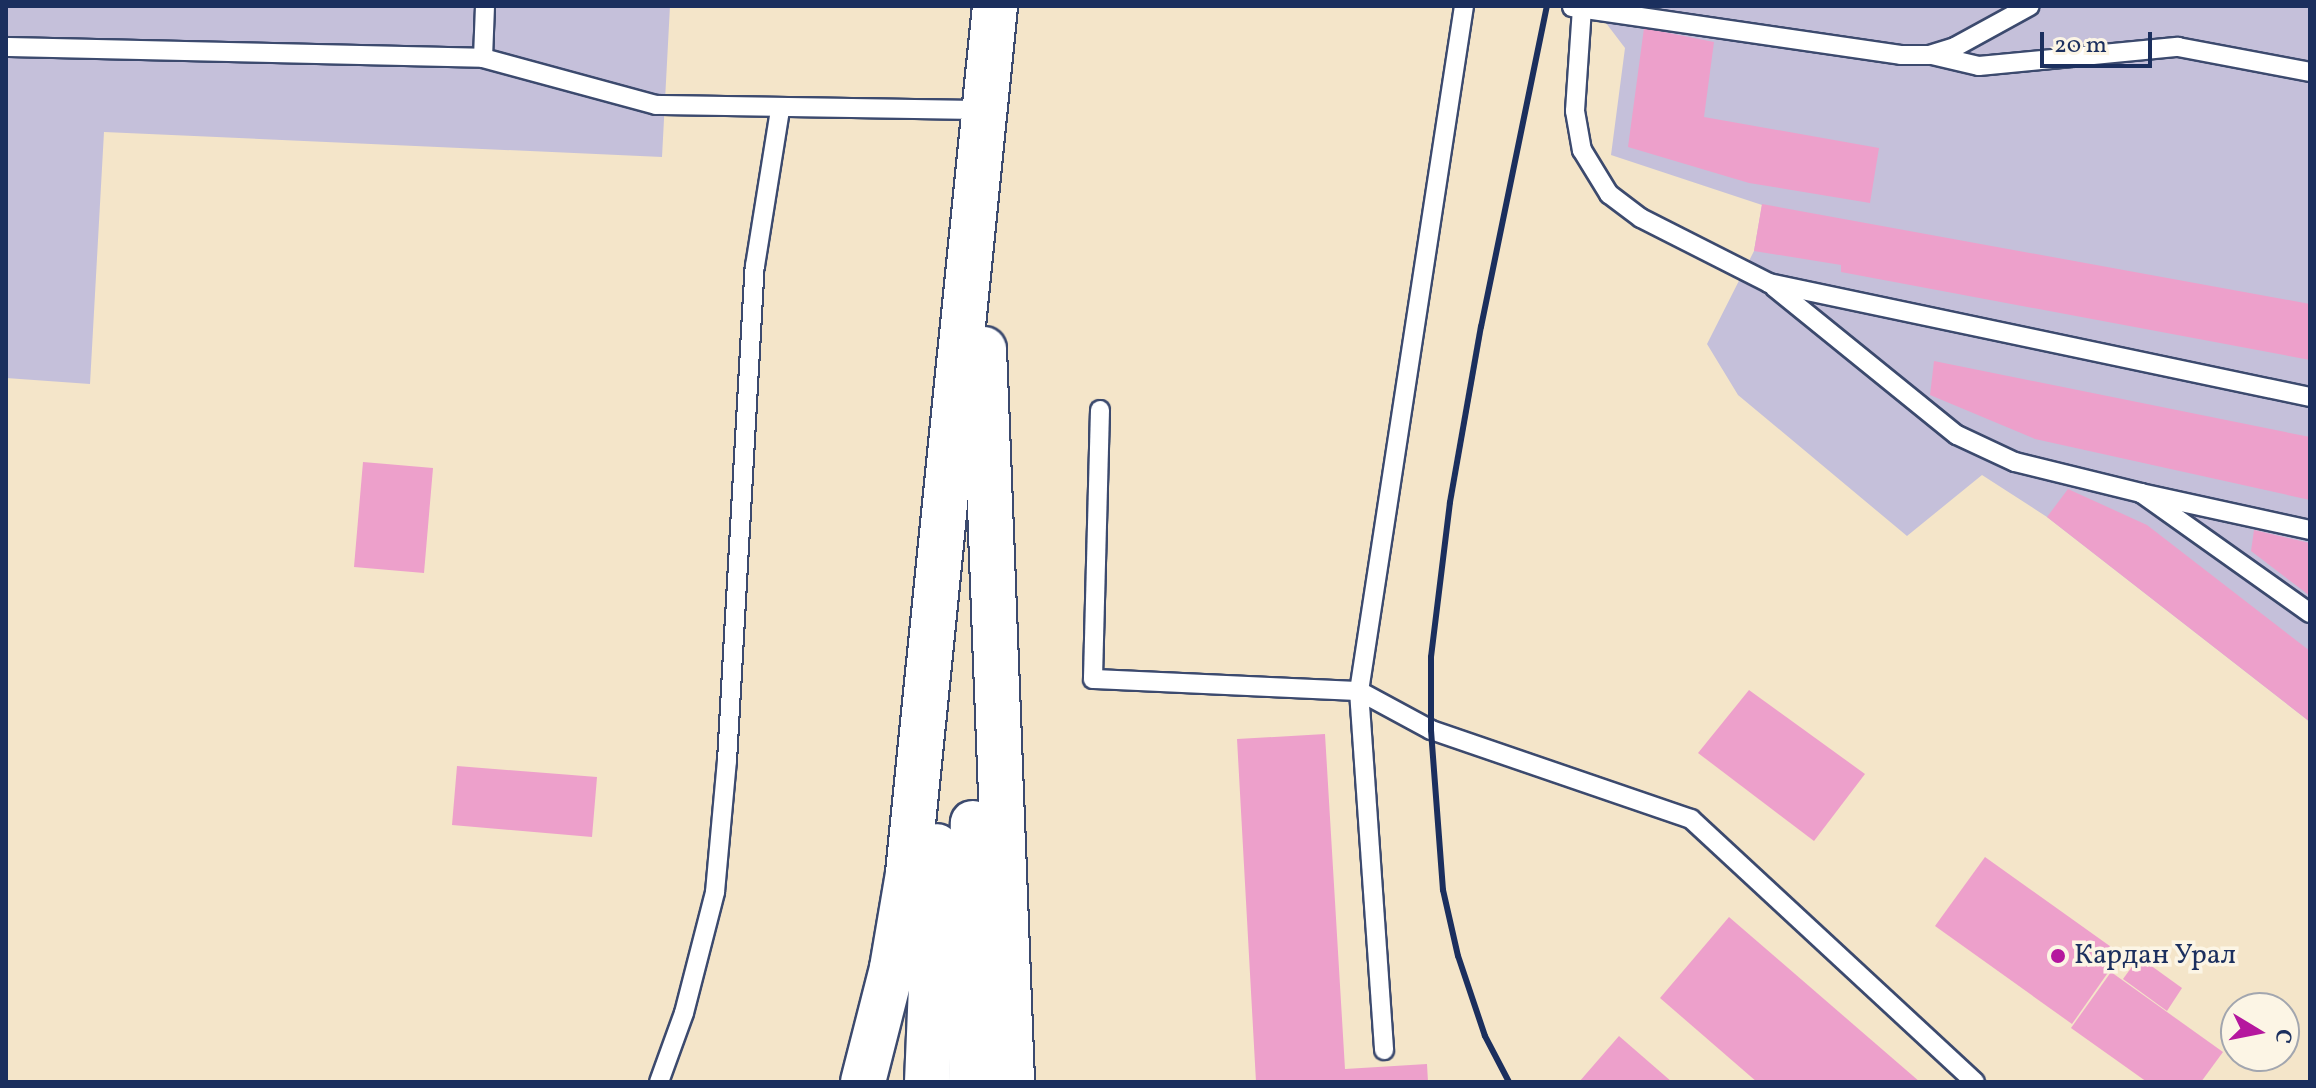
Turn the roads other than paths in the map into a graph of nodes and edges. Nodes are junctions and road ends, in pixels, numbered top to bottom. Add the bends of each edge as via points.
1 (485, 6) edge
2 (995, 6) edge
3 (1464, 6) edge
4 (2030, 6) edge
5 (1576, 7) edge
6 (6, 47) edge
7 (1929, 55) junction
8 (483, 58) junction
9 (2310, 72) edge
10 (780, 110) junction
11 (981, 134) junction
12 (1769, 283) junction
13 (2310, 397) edge
14 (1100, 410) dead end
15 (2141, 493) junction
16 (2310, 530) edge
17 (2310, 613) edge
18 (1359, 691) junction
19 (1384, 1050) dead end
20 (659, 1082) edge
21 (863, 1082) edge
22 (927, 1082) edge
23 (971, 1082) edge
24 (1012, 1082) edge
25 (1975, 1082) edge

1 - 8 lane
2 - 11 main road
3 - 18 lane
4 - 7 lane via 1955,47
5 - 7 lane via 1772,38
5 - 12 lane via 1575,111 1582,150 1609,194 1641,218
6 - 8 lane
7 - 9 lane via 1979,66 2178,47
8 - 10 lane via 656,105
10 - 11 lane
10 - 20 lane via 755,266 715,892 684,1013
11 - 21 main road via 908,873 892,968
11 - 22 main road via 945,642
11 - 23 main road
11 - 24 main road via 993,644
12 - 13 lane
12 - 15 lane via 1957,435 2015,462
14 - 18 lane via 1093,679
15 - 16 lane
15 - 17 lane
18 - 19 lane
18 - 25 lane via 1431,730 1691,819

